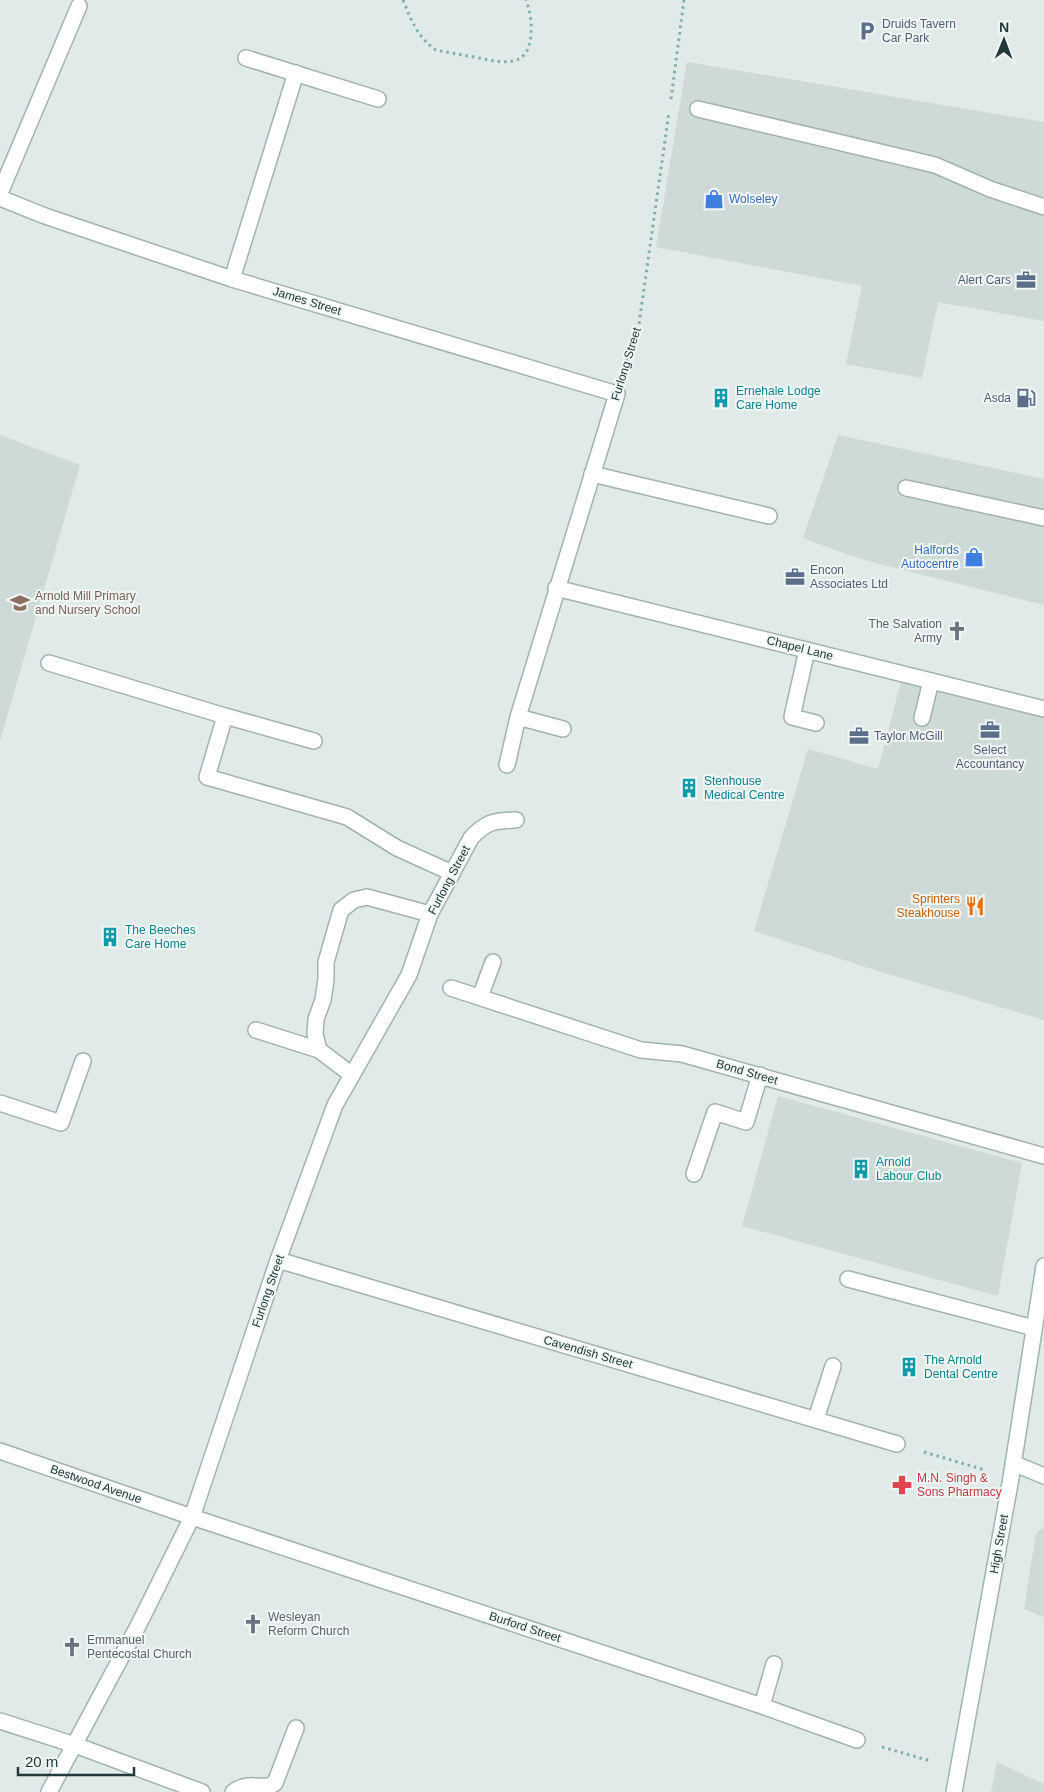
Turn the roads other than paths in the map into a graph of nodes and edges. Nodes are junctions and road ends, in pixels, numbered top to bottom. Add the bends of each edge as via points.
1 (79, 6) dead end
2 (246, 58) dead end
3 (296, 73) junction
4 (378, 99) dead end
5 (698, 109) dead end
6 (0, 193) edge
7 (0, 198) edge
8 (1044, 207) edge
9 (232, 279) junction
10 (617, 394) joint
11 (592, 474) junction
12 (906, 488) dead end
13 (769, 516) dead end
14 (1044, 518) edge
15 (556, 588) junction
16 (807, 650) junction
17 (49, 664) dead end
18 (931, 681) junction
19 (1044, 709) edge
20 (225, 716) junction
21 (518, 717) junction
22 (922, 718) dead end
23 (816, 723) dead end
24 (563, 729) dead end
25 (314, 741) dead end
26 (507, 765) dead end
27 (516, 820) dead end
28 (452, 873) junction
29 (430, 914) junction
30 (493, 962) dead end
31 (451, 988) dead end
32 (480, 997) junction
33 (256, 1030) dead end
34 (318, 1050) junction
35 (83, 1061) dead end
36 (352, 1076) junction
37 (760, 1076) junction
38 (0, 1103) edge
39 (1044, 1156) edge
40 (694, 1174) dead end
41 (278, 1260) junction
42 (1044, 1266) edge
43 (848, 1279) dead end
44 (1034, 1328) junction
45 (832, 1366) dead end
46 (816, 1419) junction
47 (897, 1444) road end
48 (0, 1451) edge
49 (1013, 1463) junction
50 (1044, 1476) edge
51 (192, 1518) junction
52 (774, 1664) dead end
53 (762, 1706) junction
54 (0, 1721) edge
55 (296, 1728) dead end
56 (857, 1740) road end
57 (76, 1745) junction
58 (49, 1792) edge
59 (202, 1792) edge
60 (233, 1792) edge
61 (954, 1792) edge

1 - 6 street
2 - 3 street
3 - 4 street
3 - 9 street
5 - 8 street via 935,164 990,189
7 - 9 street, James Street
9 - 10 street, James Street
10 - 11 street, Furlong Street
11 - 13 street
11 - 15 street, Furlong Street
12 - 14 street
15 - 16 street, Chapel Lane
15 - 21 street, Furlong Street
16 - 18 street, Chapel Lane
16 - 23 street via 792,717
17 - 20 street
18 - 19 street, Chapel Lane
18 - 22 street
20 - 25 street
20 - 28 street via 208,777 347,817 397,848
21 - 24 street
21 - 26 street, Furlong Street
27 - 28 street, Furlong Street via 492,821 478,831
28 - 29 street, Furlong Street
29 - 34 street via 367,897 354,900 341,910 326,962 326,979 316,1019
29 - 36 street, Furlong Street via 409,975
30 - 32 street
31 - 32 street, Bond Street
32 - 37 street, Bond Street via 641,1050 682,1054
33 - 34 street
34 - 36 street
35 - 38 street via 61,1123
36 - 41 street, Furlong Street via 332,1112
37 - 39 street, Bond Street
37 - 40 street via 746,1122 715,1112
41 - 46 street, Cavendish Street
41 - 51 street, Furlong Street
42 - 44 street, High Street
43 - 44 street
44 - 49 street, High Street
45 - 46 street
46 - 47 street, Cavendish Street
48 - 51 street, Bestwood Avenue
49 - 50 street
49 - 61 street, High Street
51 - 53 street, Burford Street
51 - 57 street, Furlong Street
52 - 53 street
53 - 56 street, Burford Street
54 - 57 street
55 - 60 street via 275,1782 265,1788 246,1785
57 - 58 street, Furlong Street
57 - 59 street

